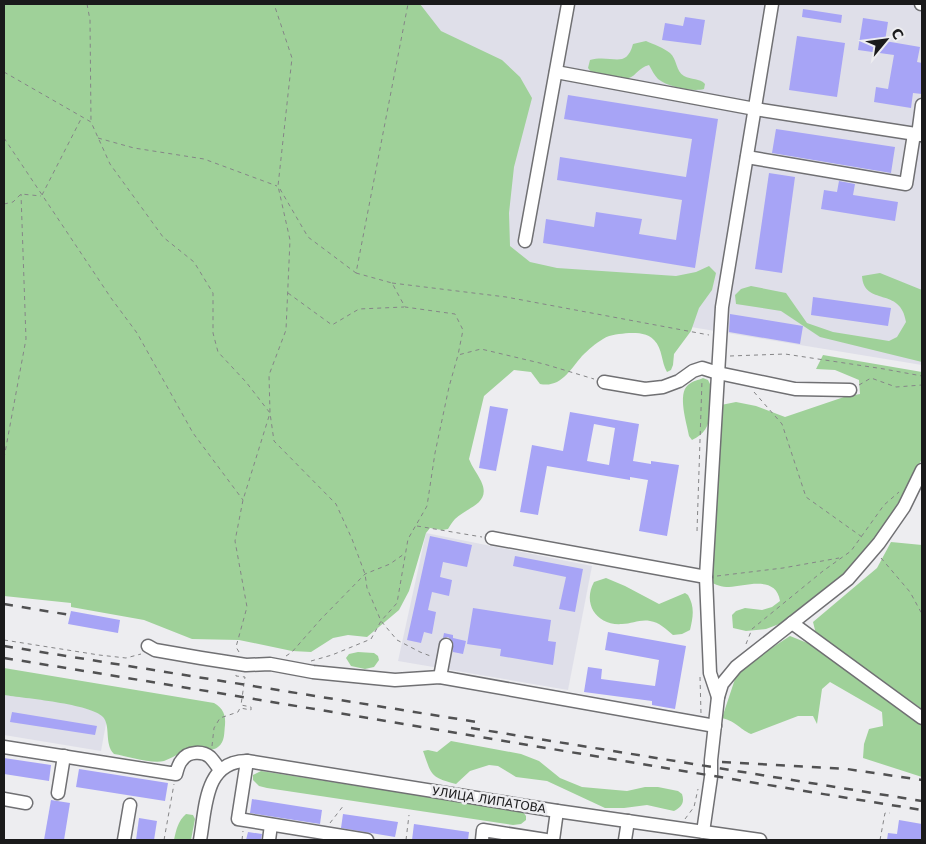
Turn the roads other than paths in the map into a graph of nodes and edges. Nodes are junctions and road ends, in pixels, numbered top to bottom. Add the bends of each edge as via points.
1 (568, 4) edge
2 (772, 4) edge
3 (556, 72) junction
4 (922, 105) edge
5 (755, 109) junction
6 (918, 135) edge
7 (747, 157) junction
8 (526, 241) dead end
9 (718, 373) junction
10 (604, 382) road end
11 (850, 390) road end
12 (922, 470) edge
13 (492, 538) road end
14 (706, 577) junction
15 (792, 623) junction
16 (446, 645) dead end
17 (151, 648) road end
18 (440, 677) junction
19 (718, 697) junction
20 (922, 718) edge
21 (715, 726) junction
22 (4, 747) edge
23 (64, 756) junction
24 (247, 761) junction
25 (220, 770) junction
26 (58, 793) dead end
27 (4, 798) edge
28 (26, 803) dead end
29 (130, 804) dead end
30 (558, 811) junction
31 (628, 821) junction
32 (271, 825) junction
33 (707, 835) edge
34 (337, 838) edge
35 (124, 840) edge
36 (200, 840) edge
37 (269, 840) edge
38 (367, 840) edge
39 (482, 840) edge
40 (546, 840) edge
41 (553, 840) edge
42 (625, 840) edge
43 (760, 840) edge

1 - 3 street
2 - 5 street
3 - 5 street
3 - 8 street
4 - 6 street
5 - 6 street
5 - 7 street
6 - 7 street via 906,184
7 - 9 street via 722,307
9 - 10 street via 702,368 663,387 645,389
9 - 11 street via 795,389
9 - 14 street
12 - 15 street via 904,507 874,549 848,579
13 - 14 street
14 - 19 street via 710,674
15 - 19 street via 738,666 722,684
15 - 20 street
16 - 18 street
17 - 18 street via 246,665 270,664 313,672 394,680
18 - 21 street
19 - 21 street
21 - 33 street
22 - 23 street
23 - 25 street via 176,774 181,760 193,753 202,753 210,757
23 - 26 street
24 - 25 street, УЛИЦА ЛИПАТОВА via 232,763
24 - 30 street, УЛИЦА ЛИПАТОВА
24 - 32 street via 238,820
25 - 36 street via 212,780
27 - 28 street
29 - 35 street
30 - 31 street, УЛИЦА ЛИПАТОВА
30 - 41 street
31 - 33 street, УЛИЦА ЛИПАТОВА
31 - 42 street
32 - 34 street
32 - 37 street
33 - 43 street, УЛИЦА ЛИПАТОВА
34 - 38 street
39 - 40 street via 483,830

